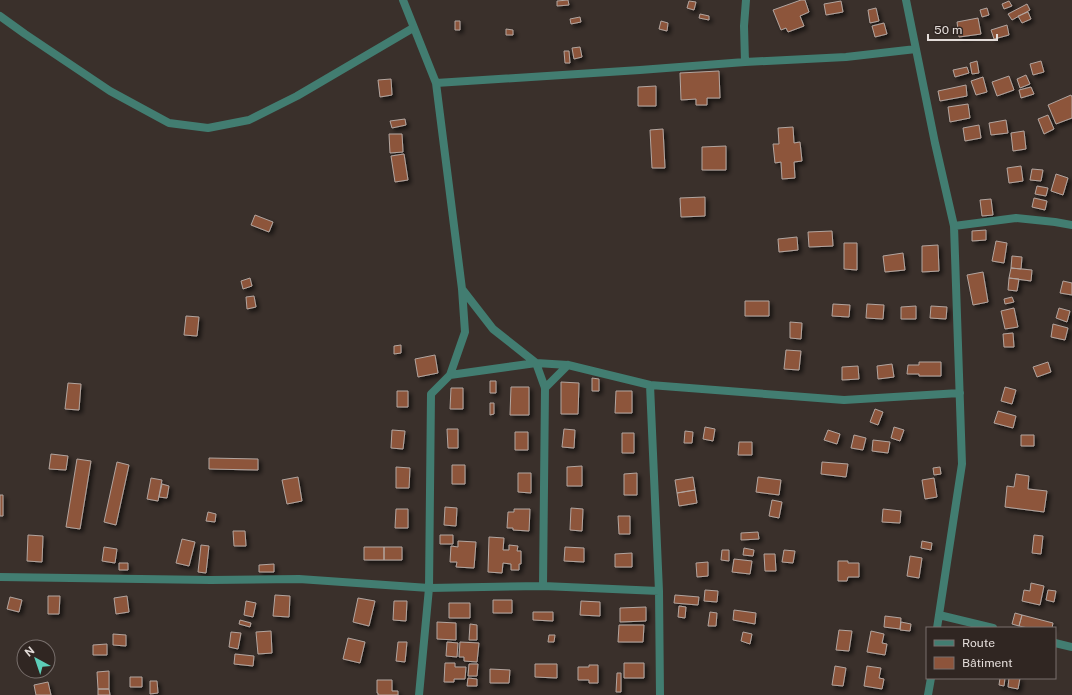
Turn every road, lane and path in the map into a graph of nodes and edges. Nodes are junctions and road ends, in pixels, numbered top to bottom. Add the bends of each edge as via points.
1 (403, 0) edge
2 (746, 0) edge
3 (906, 0) edge
4 (0, 16) edge
5 (413, 28) junction
6 (916, 49) junction
7 (745, 62) junction
8 (436, 83) junction
9 (954, 226) junction
10 (1072, 226) edge
11 (462, 289) junction
12 (536, 363) junction
13 (568, 365) junction
14 (450, 374) junction
15 (650, 385) junction
16 (545, 388) junction
17 (960, 393) junction
18 (0, 577) edge
19 (543, 586) junction
20 (429, 588) junction
21 (659, 590) junction
22 (939, 615) junction
23 (937, 627) edge
24 (989, 627) edge
25 (1056, 643) edge
26 (1072, 647) edge
27 (930, 679) edge
28 (418, 695) edge
29 (660, 695) edge
30 (928, 695) edge

1 - 5 street
2 - 7 street
3 - 6 street
4 - 5 street via 110,91 169,123 208,128 249,120 297,96
5 - 8 street
6 - 7 street via 846,57
6 - 9 street
7 - 8 street
8 - 11 street
9 - 10 street via 1016,218
9 - 17 street
11 - 12 street via 493,329
11 - 14 street via 465,332
12 - 13 street
12 - 14 street
12 - 16 street
13 - 15 street
13 - 16 street
14 - 20 street via 432,394
15 - 17 street via 844,400
15 - 21 street
16 - 19 street
17 - 22 street via 962,464
18 - 20 street via 211,580 298,578
19 - 20 street
19 - 21 street
20 - 28 street
21 - 29 street
22 - 23 street
22 - 24 street
25 - 26 street
27 - 30 street

